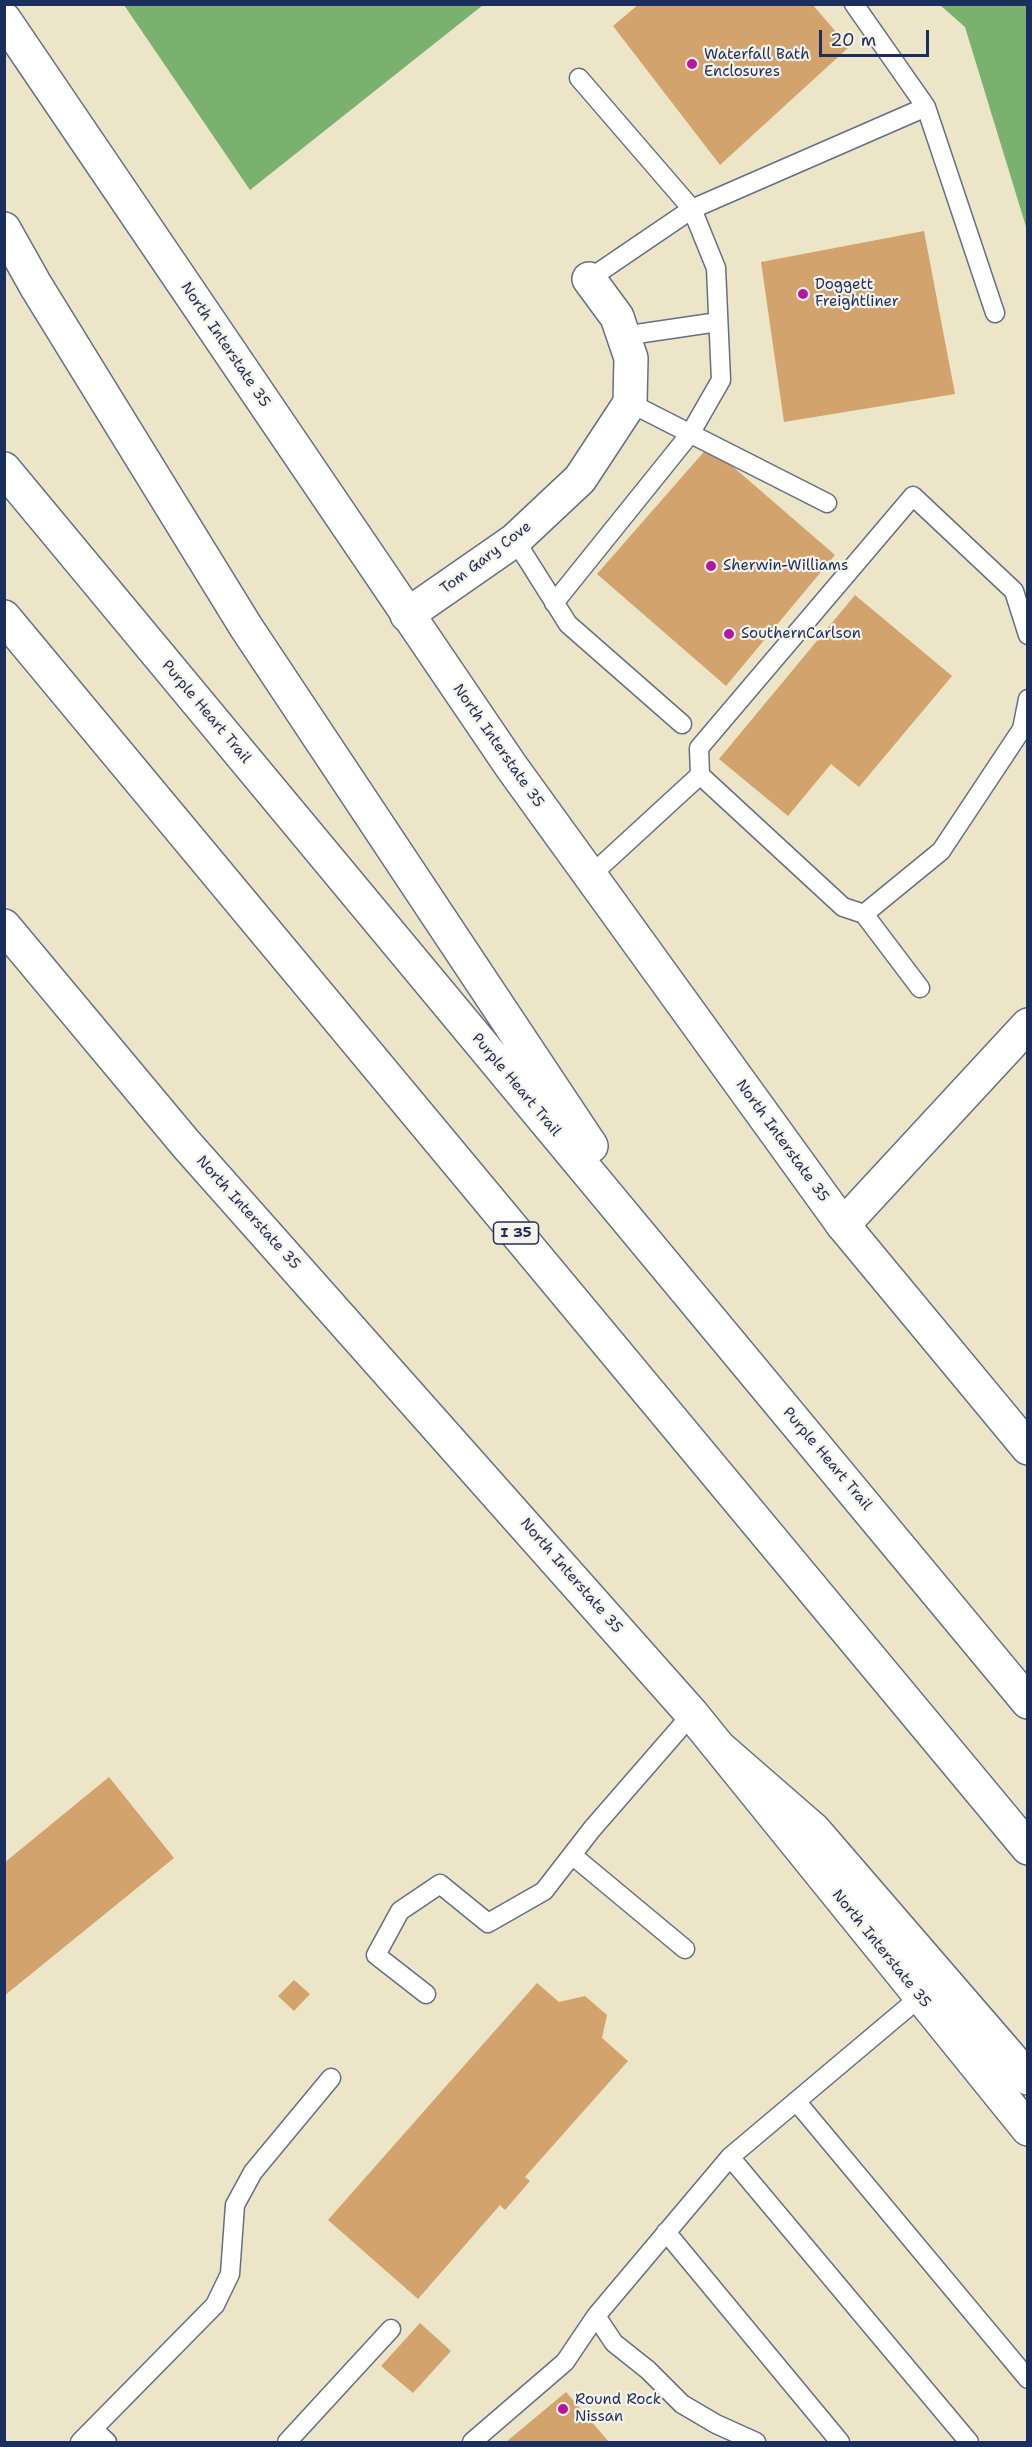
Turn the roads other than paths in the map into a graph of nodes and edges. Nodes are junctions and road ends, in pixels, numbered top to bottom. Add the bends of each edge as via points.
1 (854, 4) edge
2 (4, 19) edge
3 (579, 78) dead end
4 (926, 107) junction
5 (692, 209) junction
6 (4, 229) edge
7 (589, 279) joint
8 (995, 313) dead end
9 (718, 322) junction
10 (623, 336) junction
11 (630, 403) junction
12 (690, 434) junction
13 (4, 469) edge
14 (827, 503) dead end
15 (515, 540) junction
16 (554, 603) junction
17 (407, 615) junction
18 (4, 617) edge
19 (1028, 635) edge
20 (1028, 699) edge
21 (682, 724) dead end
22 (700, 775) junction
23 (590, 876) junction
24 (864, 914) junction
25 (4, 926) edge
26 (920, 988) dead end
27 (1028, 1024) edge
28 (843, 1225) junction
29 (696, 1302) junction
30 (1028, 1448) edge
31 (1028, 1702) edge
32 (692, 1714) junction
33 (721, 1749) junction
34 (1028, 1848) edge
35 (572, 1855) junction
36 (685, 1949) dead end
37 (426, 1994) dead end
38 (920, 1997) junction
39 (331, 2078) dead end
40 (1028, 2078) edge
41 (796, 2101) junction
42 (1028, 2129) edge
43 (730, 2157) junction
44 (666, 2232) junction
45 (596, 2316) junction
46 (391, 2329) dead end
47 (1028, 2379) edge
48 (93, 2429) junction
49 (80, 2442) edge
50 (107, 2442) edge
51 (287, 2442) edge
52 (472, 2442) edge
53 (756, 2442) edge
54 (840, 2442) edge
55 (969, 2442) edge

1 - 4 lane
2 - 17 main road, North Interstate 35
3 - 5 lane
4 - 5 lane
4 - 8 lane
5 - 7 lane
5 - 9 lane via 717,268
6 - 29 main road via 246,627
7 - 10 main road via 617,317
9 - 10 lane
9 - 12 lane via 722,380
10 - 11 main road via 631,358
11 - 12 lane
11 - 15 main road, Tom Gary Cove via 580,479
12 - 14 lane
12 - 16 lane
13 - 29 main road, Purple Heart Trail
15 - 16 lane
15 - 17 main road, Tom Gary Cove
16 - 21 lane via 568,624
17 - 23 main road, North Interstate 35
18 - 34 main road, I 35
19 - 22 lane via 1014,591 913,496 699,748
20 - 24 lane via 1022,729 941,851
22 - 23 lane
22 - 24 lane via 843,907
23 - 28 main road, North Interstate 35
24 - 26 lane
25 - 32 main road, North Interstate 35 via 186,1144
27 - 28 main road
28 - 30 main road, North Interstate 35
29 - 31 main road, Purple Heart Trail
32 - 33 main road, North Interstate 35
32 - 35 lane
33 - 38 main road, North Interstate 35
33 - 40 main road via 814,1830
35 - 36 lane
35 - 37 lane via 544,1891 488,1923 440,1884 400,1911 376,1955
38 - 41 lane
38 - 42 main road, North Interstate 35
39 - 48 lane via 253,2172 235,2205 230,2274 215,2305
41 - 43 lane
41 - 47 lane
43 - 44 lane
43 - 55 lane
44 - 45 lane
44 - 54 lane
45 - 52 lane via 565,2362
45 - 53 lane via 615,2343 682,2404
46 - 51 lane
48 - 49 lane
48 - 50 lane

